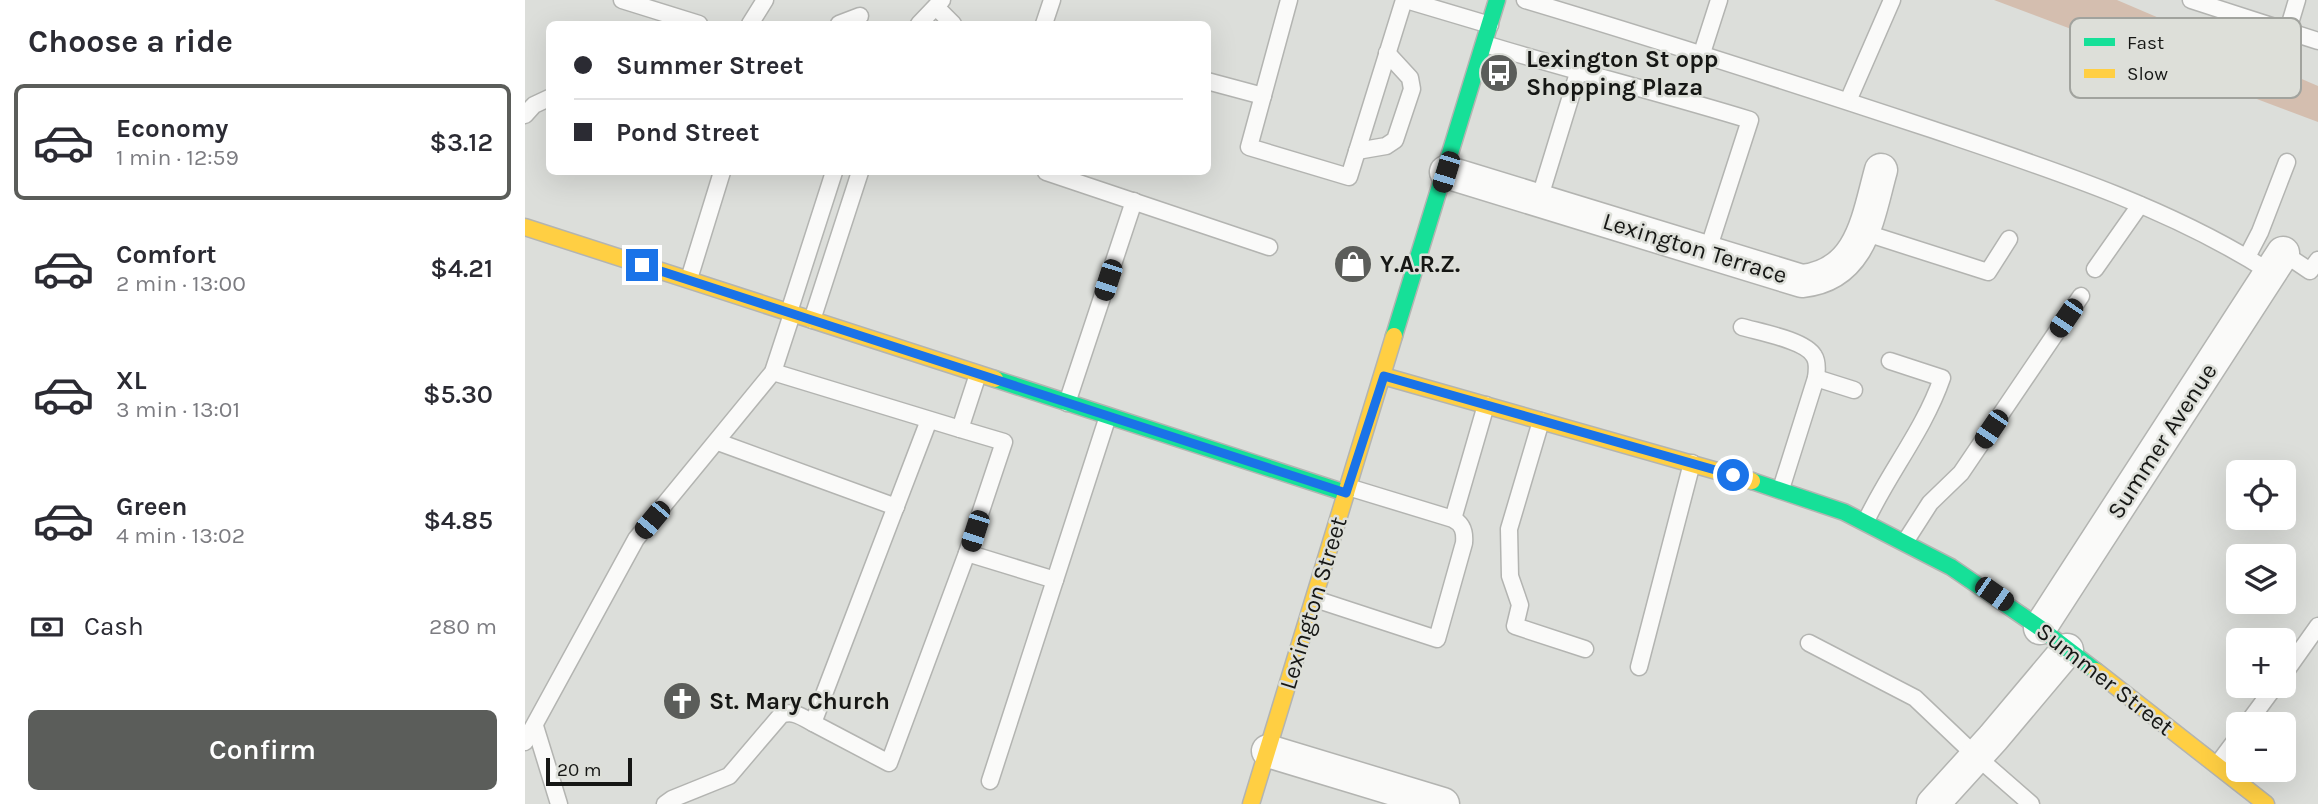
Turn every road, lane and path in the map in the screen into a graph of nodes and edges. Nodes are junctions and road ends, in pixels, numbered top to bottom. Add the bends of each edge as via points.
1 (622, 0) edge
2 (765, 0) edge
3 (1052, 0) edge
4 (1289, 0) edge
5 (1405, 0) edge
6 (1497, 0) edge
7 (1525, 0) edge
8 (1719, 0) edge
9 (1892, 0) edge
10 (2191, 0) edge
11 (2297, 0) edge
12 (939, 4) edge
13 (860, 16) dead end
14 (2249, 18) edge
15 (2292, 18) edge
16 (689, 21) edge
17 (752, 21) edge
18 (847, 21) edge
19 (922, 21) edge
20 (951, 21) edge
21 (1045, 21) edge
22 (1490, 25) junction
23 (2301, 35) edge
24 (2318, 41) edge
25 (1485, 44) junction
26 (1387, 53) junction
27 (1702, 53) junction
28 (1578, 73) junction
29 (1211, 82) edge
30 (1263, 96) junction
31 (546, 99) edge
32 (1848, 101) junction
33 (525, 115) edge
34 (1357, 151) junction
35 (2287, 162) dead end
36 (1881, 170) dead end
37 (1446, 172) junction
38 (721, 175) edge
39 (833, 175) edge
40 (859, 175) edge
41 (1055, 175) edge
42 (1098, 175) edge
43 (1094, 188) junction
44 (1539, 200) junction
45 (1134, 201) junction
46 (2140, 205) junction
47 (525, 227) edge
48 (1863, 232) junction
49 (2009, 239) dead end
50 (1269, 247) dead end
51 (1707, 253) junction
52 (2318, 260) edge
53 (2267, 261) junction
54 (2095, 269) dead end
55 (688, 280) junction
56 (2081, 296) dead end
57 (790, 313) junction
58 (812, 320) junction
59 (1742, 327) dead end
60 (1890, 360) dead end
61 (773, 372) junction
62 (978, 374) junction
63 (1384, 376) junction
64 (1816, 378) junction
65 (1854, 390) dead end
66 (1067, 403) junction
67 (1486, 405) junction
68 (1108, 416) junction
69 (929, 420) junction
70 (1541, 421) junction
71 (960, 429) junction
72 (718, 442) junction
73 (1692, 463) junction
74 (1781, 489) junction
75 (1347, 490) junction
76 (896, 507) junction
77 (1453, 519) junction
78 (1866, 521) junction
79 (1905, 542) junction
80 (967, 553) junction
81 (1055, 580) junction
82 (1315, 599) junction
83 (2318, 626) edge
84 (2040, 628) junction
85 (1809, 643) dead end
86 (1585, 649) dead end
87 (2067, 650) junction
88 (2296, 657) edge
89 (1639, 667) dead end
90 (813, 723) junction
91 (535, 726) junction
92 (525, 743) edge
93 (1268, 751) junction
94 (2226, 753) edge
95 (1976, 757) junction
96 (2217, 765) junction
97 (990, 781) dead end
98 (559, 804) edge
99 (665, 804) edge
100 (1251, 804) edge
101 (1443, 804) edge
102 (1933, 804) edge
103 (2031, 804) edge
104 (2266, 804) edge

1 - 16 lane
2 - 17 lane
3 - 21 lane
4 - 30 lane
5 - 22 lane
5 - 26 lane
6 - 22 street, Lexington Street
7 - 27 lane
8 - 27 lane
9 - 32 lane
10 - 14 lane
11 - 15 lane
12 - 19 lane
12 - 20 lane
13 - 18 lane
22 - 25 street, Lexington Street
23 - 24 lane
25 - 28 lane
25 - 37 street, Lexington Street
26 - 34 lane
26 - 34 lane via 1410,78 1412,89 1395,140
27 - 32 lane
28 - 44 lane
28 - 51 lane via 1640,86 1750,120
29 - 30 lane
30 - 34 lane via 1248,147 1349,177
31 - 33 lane
32 - 46 lane
35 - 53 lane via 2260,232
36 - 48 street, Lexington Terrace
37 - 44 street, Lexington Terrace
37 - 63 street, Lexington Street
38 - 55 lane
39 - 57 lane
40 - 58 lane
41 - 43 lane
42 - 43 lane
43 - 45 lane
44 - 51 street, Lexington Terrace
45 - 50 lane
45 - 66 lane
46 - 53 lane
46 - 54 lane
47 - 55 street
48 - 49 lane via 1988,272
48 - 51 street, Lexington Terrace via 1845,262 1813,280 1791,279
52 - 53 lane via 2310,271
53 - 84 street, Summer Avenue
55 - 57 street
56 - 79 lane via 1961,473 1930,503
57 - 58 street
57 - 61 lane
58 - 62 street
59 - 64 lane via 1809,350 1816,362
60 - 78 lane via 1942,378 1926,418
61 - 69 lane
61 - 72 lane
62 - 66 street
62 - 71 lane
63 - 67 street, Summer Street
63 - 75 street, Lexington Street
64 - 65 lane
64 - 74 lane
66 - 68 street
67 - 70 street, Summer Street
67 - 77 lane
68 - 75 street
68 - 81 lane
69 - 71 lane
69 - 76 lane
70 - 73 street, Summer Street
70 - 86 lane via 1509,529 1510,576 1520,605 1515,625
71 - 80 lane via 1004,442
72 - 76 lane
72 - 91 lane via 636,539
73 - 74 street, Summer Street
73 - 89 lane
74 - 78 street, Summer Street
75 - 77 lane
75 - 82 street, Lexington Street
76 - 90 lane
77 - 82 lane via 1463,527 1464,538 1437,639
78 - 79 street, Summer Street
79 - 84 street, Summer Street via 1972,580
80 - 81 lane
80 - 90 lane via 889,763
81 - 97 lane
82 - 93 street, Lexington Street
83 - 88 lane
84 - 87 street, Summer Street
85 - 95 lane via 1915,698
87 - 95 street
87 - 96 street, Summer Street
90 - 99 lane via 791,713 781,715 729,776
91 - 92 lane
91 - 98 lane
93 - 100 street, Lexington Street
93 - 101 street
94 - 96 lane
95 - 102 street
95 - 103 lane
96 - 104 street, Summer Street

